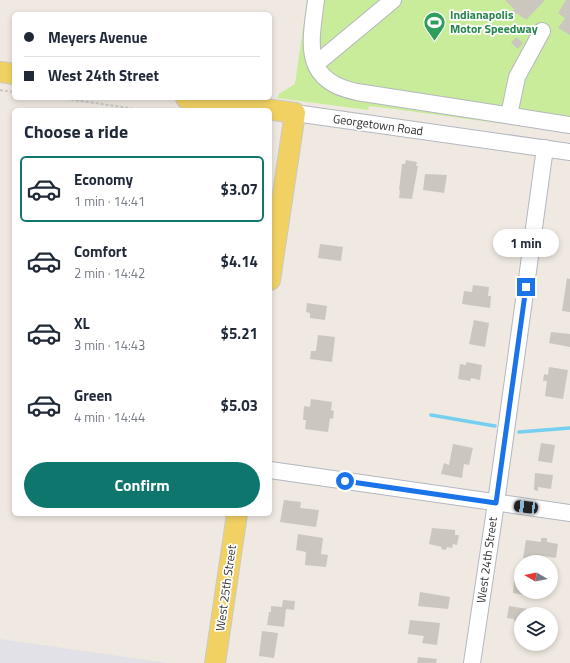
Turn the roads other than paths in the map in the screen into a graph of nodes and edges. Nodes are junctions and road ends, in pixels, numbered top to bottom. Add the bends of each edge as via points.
1 (316, 0) edge
2 (393, 0) edge
3 (542, 31) dead end
4 (316, 64) junction
5 (0, 72) edge
6 (12, 74) edge
7 (201, 100) edge
8 (259, 108) edge
9 (272, 110) edge
10 (295, 113) junction
11 (509, 116) junction
12 (570, 125) edge
13 (545, 148) junction
14 (570, 152) edge
15 (272, 267) edge
16 (272, 470) edge
17 (496, 503) junction
18 (570, 513) edge
19 (237, 516) edge
20 (216, 663) edge
21 (472, 663) edge

1 - 4 street via 311,35 311,48
2 - 4 street
3 - 11 street via 517,77
4 - 11 street via 324,78 345,90
5 - 6 main road
7 - 8 main road, Georgetown Road
9 - 10 main road, Georgetown Road
10 - 13 street, Georgetown Road
10 - 15 main road
11 - 12 street
13 - 14 street, Georgetown Road
13 - 17 street, West 24th Street
16 - 17 street
17 - 18 street
17 - 21 street, West 24th Street
19 - 20 main road, West 25th Street

